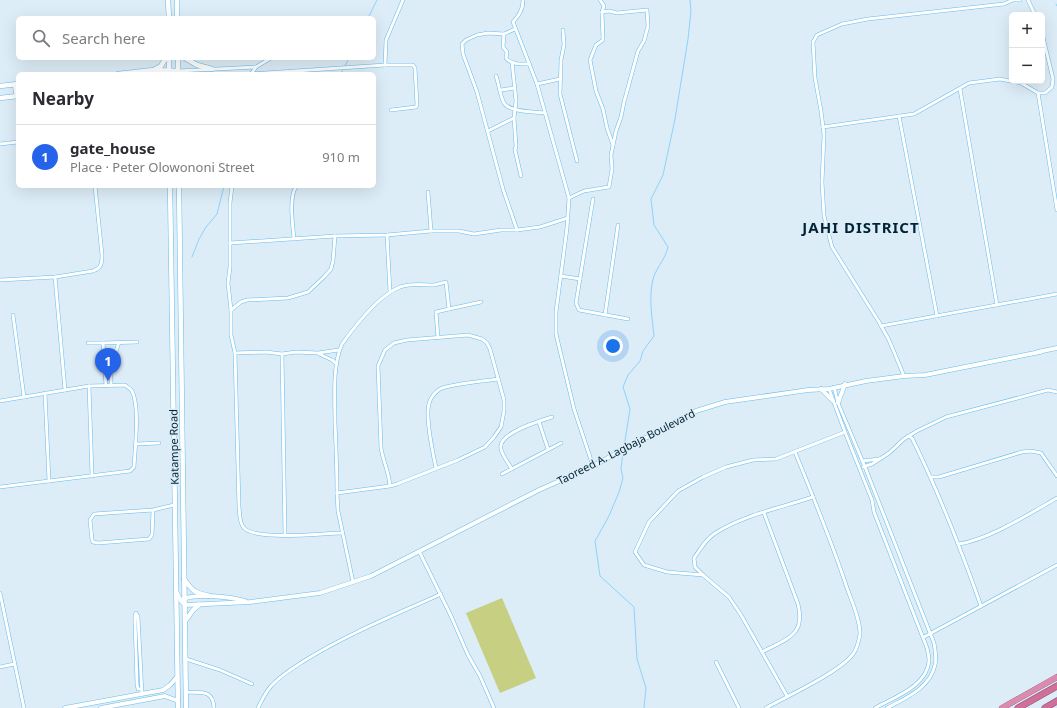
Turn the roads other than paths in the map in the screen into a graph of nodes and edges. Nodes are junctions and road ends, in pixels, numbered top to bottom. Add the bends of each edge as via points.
1 (168, 0) edge
2 (177, 0) edge
3 (403, 0) edge
4 (523, 0) edge
5 (600, 0) edge
6 (1020, 0) edge
7 (1028, 0) edge
8 (602, 12) junction
9 (1034, 12) edge
10 (169, 16) edge
11 (177, 16) edge
12 (515, 29) junction
13 (563, 30) dead end
14 (504, 34) junction
15 (1045, 46) edge
16 (166, 60) edge
17 (167, 60) edge
18 (178, 60) edge
19 (188, 60) edge
20 (267, 60) edge
21 (512, 62) junction
22 (529, 64) junction
23 (385, 65) junction
24 (256, 66) junction
25 (212, 69) junction
26 (154, 70) junction
27 (136, 72) edge
28 (169, 72) edge
29 (178, 72) edge
30 (186, 72) edge
31 (252, 72) edge
32 (280, 72) edge
33 (496, 76) dead end
34 (560, 79) junction
35 (16, 84) edge
36 (537, 84) junction
37 (0, 86) edge
38 (514, 88) junction
39 (960, 89) junction
40 (500, 90) junction
41 (1038, 93) junction
42 (16, 96) edge
43 (0, 98) edge
44 (391, 110) dead end
45 (515, 110) junction
46 (545, 113) junction
47 (899, 116) junction
48 (514, 118) junction
49 (823, 127) junction
50 (488, 131) junction
51 (16, 142) edge
52 (0, 144) edge
53 (614, 145) junction
54 (577, 161) dead end
55 (521, 176) dead end
56 (95, 188) edge
57 (170, 188) edge
58 (179, 188) edge
59 (232, 188) edge
60 (294, 188) edge
61 (428, 192) dead end
62 (569, 198) junction
63 (593, 199) dead end
64 (1057, 210) edge
65 (568, 218) junction
66 (618, 225) dead end
67 (516, 230) junction
68 (431, 231) junction
69 (387, 235) junction
70 (335, 236) junction
71 (294, 239) junction
72 (230, 242) junction
73 (560, 276) junction
74 (55, 277) junction
75 (580, 279) junction
76 (0, 280) edge
77 (390, 292) junction
78 (1057, 294) edge
79 (481, 302) dead end
80 (997, 305) junction
81 (449, 309) junction
82 (231, 310) junction
83 (605, 315) junction
84 (12, 316) dead end
85 (937, 316) junction
86 (628, 319) dead end
87 (881, 326) junction
88 (438, 338) junction
89 (119, 342) junction
90 (137, 342) dead end
91 (88, 343) dead end
92 (103, 343) junction
93 (1057, 348) edge
94 (339, 350) junction
95 (1040, 352) dead end
96 (235, 353) junction
97 (318, 353) junction
98 (282, 354) junction
99 (999, 360) junction
100 (337, 364) junction
101 (104, 367) junction
102 (111, 367) junction
103 (904, 376) junction
104 (498, 379) junction
105 (845, 384) junction
106 (111, 385) junction
107 (89, 386) junction
108 (106, 386) junction
109 (831, 388) junction
110 (65, 390) junction
111 (821, 390) junction
112 (1057, 392) edge
113 (45, 393) junction
114 (24, 397) junction
115 (0, 401) edge
116 (833, 401) junction
117 (838, 403) junction
118 (552, 417) dead end
119 (539, 422) junction
120 (844, 432) junction
121 (908, 436) junction
122 (494, 437) junction
123 (504, 439) junction
124 (159, 443) dead end
125 (136, 444) junction
126 (560, 444) dead end
127 (548, 450) junction
128 (795, 452) junction
129 (879, 459) junction
130 (863, 461) junction
131 (857, 464) junction
132 (593, 466) junction
133 (865, 466) junction
134 (436, 468) junction
135 (512, 469) junction
136 (860, 469) junction
137 (502, 474) dead end
138 (92, 476) junction
139 (1057, 476) edge
140 (931, 477) junction
141 (49, 481) junction
142 (390, 486) junction
143 (0, 487) edge
144 (337, 493) junction
145 (813, 497) junction
146 (1057, 498) edge
147 (174, 505) junction
148 (153, 510) junction
149 (764, 513) junction
150 (342, 533) junction
151 (285, 535) junction
152 (959, 544) junction
153 (419, 551) junction
154 (1057, 565) edge
155 (703, 575) junction
156 (184, 579) junction
157 (353, 582) junction
158 (0, 592) edge
159 (177, 593) junction
160 (441, 594) junction
161 (210, 596) junction
162 (183, 601) junction
163 (250, 602) junction
164 (199, 605) junction
165 (981, 606) junction
166 (177, 608) junction
167 (185, 624) junction
168 (930, 634) junction
169 (924, 637) junction
170 (137, 640) junction
171 (762, 652) junction
172 (186, 659) junction
173 (716, 662) dead end
174 (14, 664) junction
175 (0, 667) edge
176 (177, 677) junction
177 (1057, 677) edge
178 (252, 684) dead end
179 (1057, 686) edge
180 (141, 692) junction
181 (186, 692) junction
182 (787, 696) junction
183 (178, 701) junction
184 (1057, 701) edge
185 (24, 708) edge
186 (65, 708) edge
187 (101, 708) edge
188 (178, 708) edge
189 (186, 708) edge
190 (214, 708) edge
191 (258, 708) edge
192 (494, 708) edge
193 (739, 708) edge
194 (766, 708) edge
195 (875, 708) edge
196 (887, 708) edge
197 (1002, 708) edge
198 (1018, 708) edge
199 (1045, 708) edge

1 - 10 main road
2 - 11 main road
3 - 23 street via 386,40
4 - 12 street via 521,13 512,22
5 - 8 street via 604,6
6 - 49 street via 868,19 842,24 817,35 813,42
7 - 9 street
8 - 53 street via 603,40 596,45 590,60 596,91
8 - 53 street via 647,10 648,26 638,51
12 - 14 street
12 - 22 street
13 - 34 street
14 - 21 street via 503,47 508,52 506,58
14 - 50 street via 477,35 466,40 461,47
15 - 41 street via 1053,79 1052,87 1045,93
16 - 26 main road
17 - 28 main road
18 - 29 main road
19 - 25 main road
20 - 24 street
21 - 22 street
21 - 38 street
22 - 36 street
23 - 32 street
23 - 44 street via 413,65 415,68 416,107
24 - 25 street
24 - 31 street
25 - 30 street
26 - 27 main road
26 - 28 main road
33 - 40 street
34 - 36 street
34 - 54 street via 560,94
35 - 37 main road
36 - 46 street
38 - 40 street
38 - 45 street
39 - 41 street via 969,83 1000,78 1021,83
39 - 47 street via 914,114
39 - 80 street
40 - 45 street via 505,105
41 - 64 street
42 - 43 main road
45 - 46 street
45 - 48 street
46 - 62 street
47 - 49 street
47 - 85 street
48 - 50 street
48 - 55 street via 515,150
49 - 87 street via 822,182 828,238
50 - 67 street
51 - 52 street
53 - 62 street via 609,187 584,191
56 - 74 street via 102,264 99,269 93,271
57 - 147 main road, Katampe Road
58 - 156 main road, Katampe Road
59 - 72 street
60 - 71 street
61 - 68 street
62 - 65 street
63 - 75 street
65 - 67 street via 540,227
65 - 73 street
66 - 83 street
67 - 68 street via 474,234
68 - 69 street
69 - 70 street
69 - 77 street
70 - 71 street
70 - 82 street via 330,269 308,292 288,298 247,300
71 - 72 street
72 - 82 street via 228,283
73 - 75 street
73 - 132 street via 556,334 574,410
74 - 76 street
74 - 110 street
75 - 83 street via 576,303 579,310
77 - 81 street via 414,284 433,285 446,282
77 - 94 street via 354,328
78 - 80 street
79 - 81 street
80 - 85 street
81 - 88 street via 436,312
82 - 96 street via 231,335
83 - 86 street
84 - 114 street
85 - 87 street
87 - 103 street
88 - 104 street via 468,335 482,338 490,349
88 - 142 street via 394,343 385,350 378,366 381,448
89 - 90 street
89 - 92 street
89 - 102 street
91 - 92 street
92 - 101 street
93 - 99 street, Taoreed A. Lagbaja Boulevard
94 - 97 street
94 - 100 street
95 - 99 street, Taoreed A. Lagbaja Boulevard
96 - 98 street
96 - 151 street via 240,520 244,528 253,533 268,536
97 - 98 street
97 - 100 street
98 - 151 street
99 - 103 street, Taoreed A. Lagbaja Boulevard via 925,375
100 - 144 street via 334,395
101 - 102 street
101 - 108 street
102 - 106 street
103 - 105 street, Taoreed A. Lagbaja Boulevard
104 - 122 street via 504,400 504,411 502,427
104 - 134 street via 445,387 434,395 428,411
105 - 109 street, Taoreed A. Lagbaja Boulevard
105 - 117 street
106 - 108 street
106 - 125 street via 125,385 132,391 136,412
107 - 108 street
107 - 110 street
107 - 138 street
109 - 111 street, Taoreed A. Lagbaja Boulevard
109 - 116 street
109 - 117 street
110 - 113 street
111 - 116 street
111 - 132 street, Taoreed A. Lagbaja Boulevard via 725,402 696,411
112 - 121 street via 1048,390 946,417
113 - 114 street
113 - 141 street
114 - 115 street
116 - 120 street
117 - 130 street
118 - 119 street
119 - 123 street via 514,431
119 - 127 street
120 - 128 street
120 - 131 street
121 - 129 street
121 - 140 street via 912,438
122 - 123 street
122 - 134 street via 485,447
123 - 135 street via 500,449
124 - 125 street
125 - 138 street via 132,470
126 - 127 street
127 - 135 street
128 - 145 street
128 - 155 street via 726,467 702,477 678,491 649,522 635,552 644,565 668,572
129 - 130 street
129 - 133 street
130 - 131 street
130 - 133 street
131 - 136 street
132 - 153 street, Taoreed A. Lagbaja Boulevard via 539,490
133 - 136 street
133 - 168 street
134 - 142 street
135 - 137 street
136 - 169 street via 874,512
138 - 141 street
139 - 140 street via 1041,453 1031,451 939,477
140 - 152 street
141 - 143 street
142 - 144 street
144 - 150 street
145 - 149 street
145 - 182 street via 858,619 860,634 853,654 846,661
146 - 152 street via 983,538
147 - 148 street
147 - 159 main road, Katampe Road
148 - 148 street via 94,514 90,520 93,542 149,539 152,535
149 - 155 street via 736,523 713,535 703,544 694,558 696,567
149 - 171 street via 801,613 795,633
150 - 151 street
150 - 157 street
152 - 165 street
153 - 157 street, Taoreed A. Lagbaja Boulevard via 371,576
153 - 160 street
154 - 165 street
155 - 171 street via 729,597
156 - 161 main road via 191,590
156 - 162 main road, Katampe Road
157 - 163 street, Taoreed A. Lagbaja Boulevard via 320,593
158 - 174 street
159 - 162 street
159 - 166 main road, Katampe Road
160 - 191 street via 315,654 272,684
160 - 192 street
161 - 162 street, Taoreed A. Lagbaja Boulevard
161 - 163 street, Taoreed A. Lagbaja Boulevard
162 - 164 street, Taoreed A. Lagbaja Boulevard
162 - 166 street
162 - 167 main road, Katampe Road
163 - 164 street, Taoreed A. Lagbaja Boulevard
164 - 167 main road via 188,615
165 - 168 street
166 - 176 main road, Katampe Road
167 - 172 main road, Katampe Road
168 - 169 street
168 - 196 street via 936,654 935,665 927,681 915,692
169 - 195 street via 929,661 922,679
170 - 170 street via 138,617 136,613 135,616
170 - 180 street via 137,689
171 - 182 street
172 - 178 street
172 - 181 main road, Katampe Road
173 - 193 street
174 - 175 street
174 - 185 street
176 - 180 street via 166,688
176 - 183 main road, Katampe Road
177 - 197 highway
179 - 198 highway
180 - 186 street
181 - 189 main road, Katampe Road
181 - 190 street via 210,695
182 - 194 street
183 - 187 street via 165,696
183 - 188 main road, Katampe Road
184 - 199 highway

